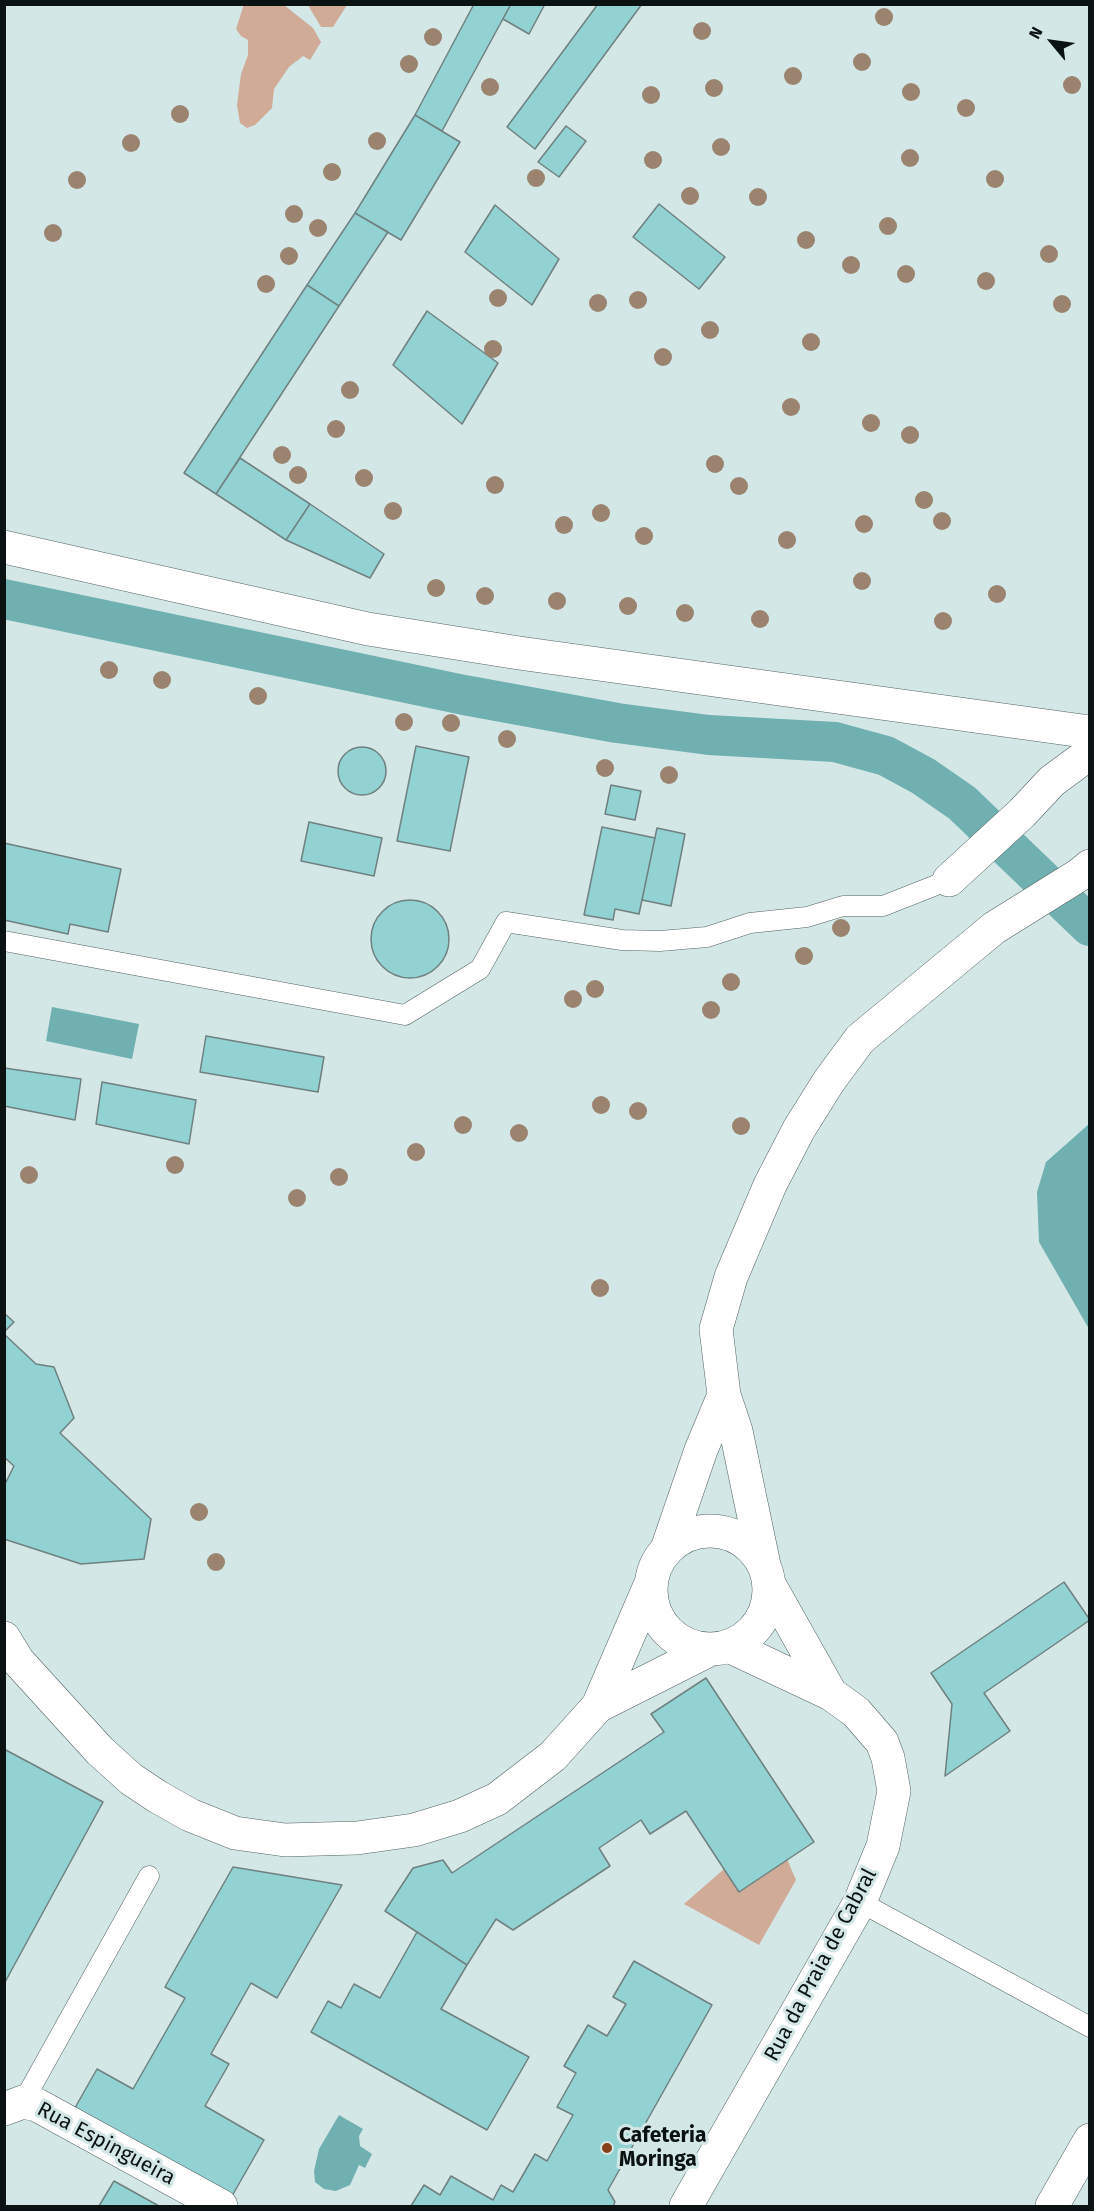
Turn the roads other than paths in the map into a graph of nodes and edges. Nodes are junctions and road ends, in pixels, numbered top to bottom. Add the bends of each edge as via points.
1 (4, 547) edge
2 (1089, 732) edge
3 (1089, 753) edge
4 (1086, 871) edge
5 (949, 880) joint
6 (4, 941) edge
7 (724, 1395) junction
8 (668, 1549) junction
9 (766, 1574) junction
10 (651, 1583) junction
11 (719, 1648) junction
12 (9, 1656) edge
13 (831, 1694) junction
14 (598, 1707) junction
15 (149, 1876) dead end
16 (860, 1902) junction
17 (1089, 2027) edge
18 (14, 2106) edge
19 (1089, 2140) edge
20 (221, 2206) edge
21 (686, 2206) edge
22 (1052, 2206) edge

1 - 2 street via 368,629
3 - 5 street via 1052,781
4 - 7 street via 994,928 860,1039 829,1081 770,1185 731,1277 716,1329
5 - 6 lane via 883,906 843,906 807,917 750,923 707,937 622,940 506,922 480,969 405,1015
7 - 8 street via 700,1450
7 - 9 street via 736,1431
8 - 9 street via 682,1537 701,1531 720,1532 738,1538 753,1550
8 - 10 street via 656,1564
9 - 11 street via 768,1603 760,1622 747,1636
9 - 13 street, Rua da Praia de Cabral
10 - 11 street via 652,1603 659,1622 672,1637 690,1647
10 - 14 street
11 - 13 street, Rua da Praia de Cabral
11 - 14 street
12 - 14 street via 131,1779 190,1815 235,1833 285,1840 357,1838 414,1830 460,1816 497,1799 553,1756
13 - 16 street, Rua da Praia de Cabral via 856,1712 882,1742 894,1791 883,1846
15 - 18 lane
16 - 17 lane
16 - 21 street, Rua da Praia de Cabral
18 - 20 street, Rua Espingueira via 37,2104
19 - 22 street

